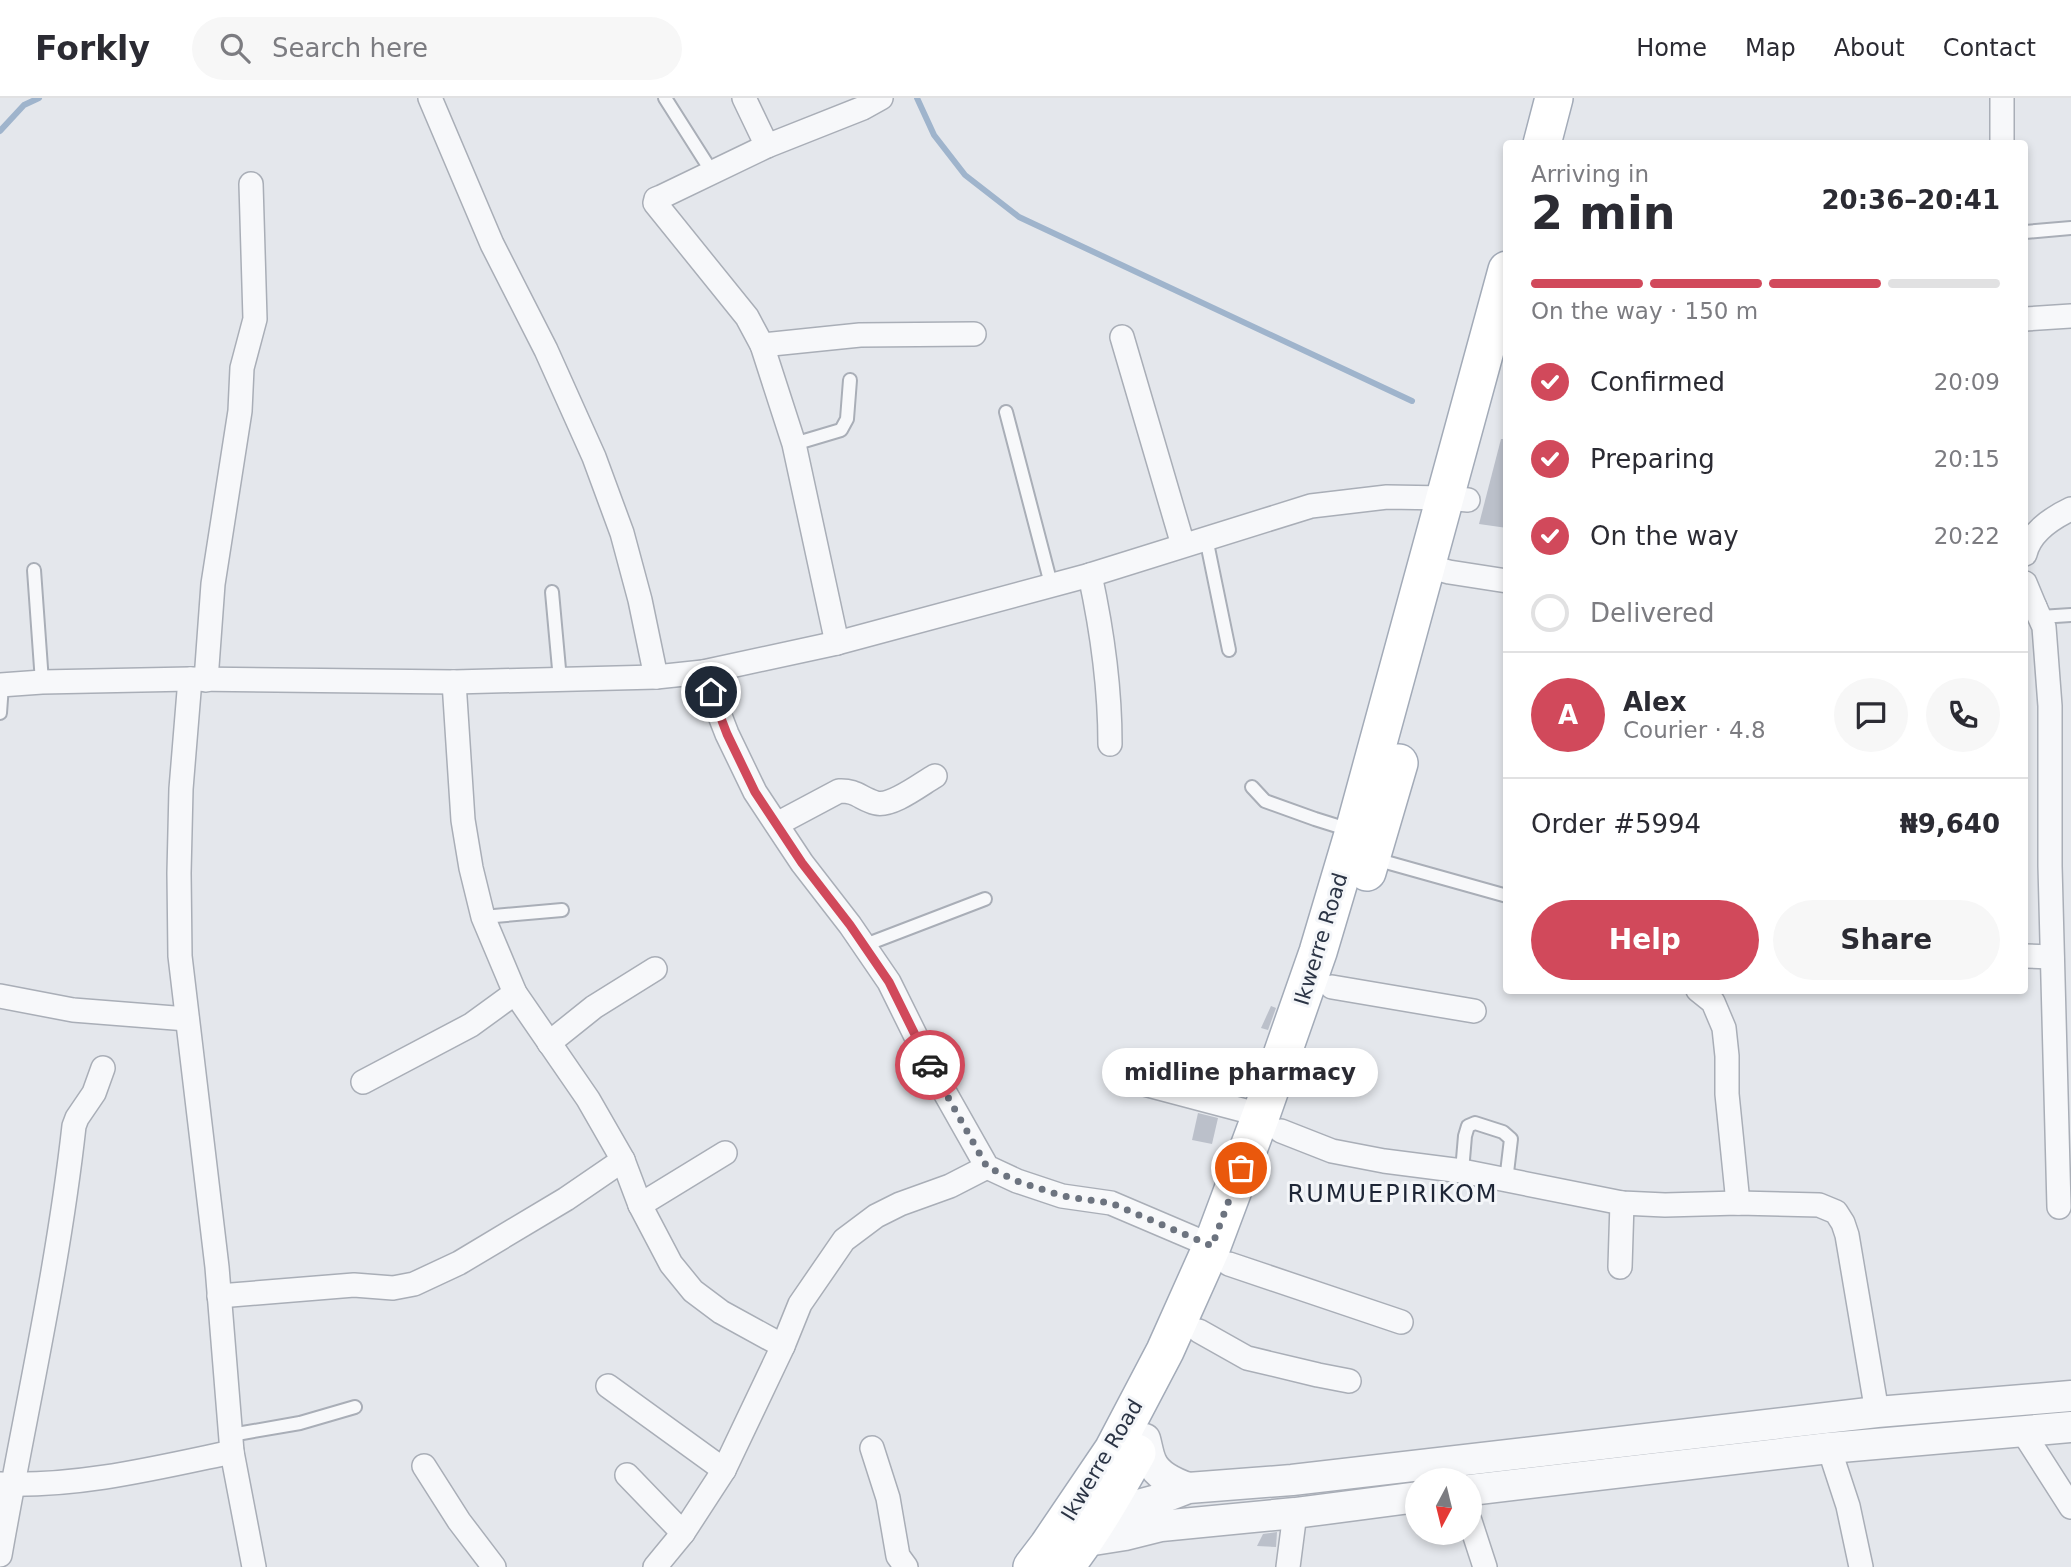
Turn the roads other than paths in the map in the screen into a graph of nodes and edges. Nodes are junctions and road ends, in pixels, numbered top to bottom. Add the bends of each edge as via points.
1 (430, 98) edge
2 (665, 98) edge
3 (744, 98) edge
4 (881, 98) edge
5 (1554, 98) edge
6 (1578, 98) edge
7 (2002, 98) edge
8 (1543, 140) edge
9 (1567, 140) edge
10 (2003, 140) edge
11 (767, 146) junction
12 (712, 172) junction
13 (251, 184) dead end
14 (2071, 228) edge
15 (2028, 232) edge
16 (1503, 284) edge
17 (2071, 316) edge
18 (2028, 319) edge
19 (974, 334) dead end
20 (1122, 337) dead end
21 (762, 345) junction
22 (1503, 374) edge
23 (850, 380) dead end
24 (1006, 412) dead end
25 (794, 444) junction
26 (1457, 499) junction
27 (2071, 509) edge
28 (1206, 538) junction
29 (2028, 538) edge
30 (1183, 545) junction
31 (1438, 569) junction
32 (34, 570) dead end
33 (1090, 575) junction
34 (1503, 580) edge
35 (1051, 584) junction
36 (552, 592) dead end
37 (2028, 593) edge
38 (2033, 610) edge
39 (2071, 615) edge
40 (837, 643) junction
41 (1229, 650) dead end
42 (703, 672) junction
43 (656, 677) junction
44 (198, 679) junction
45 (560, 680) junction
46 (42, 682) junction
47 (454, 682) junction
48 (1, 685) edge
49 (0, 713) edge
50 (1110, 744) dead end
51 (935, 776) dead end
52 (1252, 787) dead end
53 (777, 824) junction
54 (1362, 845) junction
55 (2061, 866) edge
56 (1503, 895) edge
57 (985, 899) dead end
58 (562, 910) dead end
59 (483, 917) junction
60 (865, 946) junction
61 (2028, 957) edge
62 (655, 969) dead end
63 (2059, 969) edge
64 (1332, 987) junction
65 (515, 993) junction
66 (1703, 994) edge
67 (0, 996) edge
68 (1474, 1011) dead end
69 (187, 1019) junction
70 (549, 1043) junction
71 (103, 1068) dead end
72 (363, 1082) dead end
73 (1140, 1083) dead end
74 (1271, 1123) junction
75 (2064, 1125) edge
76 (725, 1153) dead end
77 (623, 1160) junction
78 (987, 1167) junction
79 (1462, 1171) junction
80 (1506, 1181) junction
81 (1622, 1203) junction
82 (1738, 1203) junction
83 (640, 1205) junction
84 (2059, 1207) dead end
85 (1221, 1255) junction
86 (1620, 1267) dead end
87 (219, 1296) junction
88 (1401, 1322) dead end
89 (1199, 1331) junction
90 (783, 1346) junction
91 (1349, 1381) dead end
92 (608, 1386) dead end
93 (2071, 1396) edge
94 (355, 1407) dead end
95 (1877, 1412) junction
96 (2071, 1427) edge
97 (2023, 1432) junction
98 (231, 1444) junction
99 (1129, 1444) junction
100 (872, 1448) dead end
101 (1829, 1448) junction
102 (424, 1466) dead end
103 (724, 1470) junction
104 (627, 1475) dead end
105 (6, 1484) edge
106 (1188, 1488) junction
107 (1482, 1489) edge
108 (1405, 1499) edge
109 (1106, 1503) junction
110 (2071, 1507) edge
111 (1295, 1514) junction
112 (1161, 1526) junction
113 (683, 1534) junction
114 (1478, 1545) edge
115 (0, 1555) edge
116 (1057, 1556) edge
117 (254, 1567) edge
118 (494, 1567) edge
119 (655, 1567) edge
120 (906, 1567) edge
121 (1288, 1567) edge
122 (1485, 1567) edge
123 (1861, 1567) edge

1 - 43 street via 492,244 594,457 622,534
2 - 12 lane
3 - 11 street
4 - 11 street
5 - 8 main road
6 - 9 main road
7 - 10 street
11 - 12 street
12 - 21 street via 655,202 747,317
13 - 44 street via 255,319 242,368 240,411
14 - 15 lane
16 - 26 main road, Ikwerre Road via 1466,418
17 - 18 street
19 - 21 street via 860,335
20 - 30 street
21 - 25 street
22 - 26 main road, Ikwerre Road
23 - 25 lane via 847,419 841,430
24 - 35 lane
25 - 40 street
26 - 28 street via 1387,497 1311,506
26 - 31 main road, Ikwerre Road
27 - 29 street
28 - 30 street
28 - 41 lane
30 - 33 street
31 - 34 street
31 - 54 main road, Ikwerre Road
32 - 46 lane
33 - 35 street
33 - 50 street via 1108,685
35 - 40 street
36 - 45 lane
37 - 38 street
38 - 39 lane
38 - 55 street via 2044,627
40 - 42 street
42 - 43 street
42 - 53 street via 755,792
43 - 45 street
44 - 46 street
44 - 47 street
44 - 69 street via 181,789 180,956
45 - 47 street
46 - 48 street
47 - 59 street via 463,820
48 - 49 lane
51 - 53 street via 890,803 839,791
52 - 54 lane via 1265,801 1315,819
53 - 60 street
54 - 56 lane
54 - 64 main road, Ikwerre Road
54 - 74 main road, Ikwerre Road via 1318,952
55 - 63 street
57 - 60 lane
58 - 59 lane
59 - 65 street
60 - 78 street via 889,982
61 - 63 street
62 - 70 street via 594,1007
63 - 75 street
64 - 68 street
64 - 74 main road, Ikwerre Road
65 - 70 street
65 - 72 street via 471,1026
66 - 82 street via 1713,1002 1724,1028
67 - 69 street via 74,1010
69 - 87 street
70 - 77 street
71 - 105 street via 74,1126 46,1321
73 - 74 street
74 - 79 street via 1332,1150
74 - 85 main road, Ikwerre Road
75 - 84 street
76 - 83 street
77 - 83 street
77 - 87 street via 460,1263 414,1284
78 - 85 street via 1062,1196 1111,1203
78 - 90 street via 858,1227 800,1304
79 - 80 street
79 - 80 lane via 1465,1136 1475,1122 1511,1139
80 - 81 street
81 - 82 street
81 - 86 street
82 - 95 street via 1819,1205 1836,1212 1847,1235
83 - 90 street via 671,1264 693,1291
85 - 88 street
85 - 89 main road, Ikwerre Road
85 - 99 main road, Ikwerre Road via 1165,1351
87 - 98 street
89 - 91 street via 1247,1358
89 - 99 main road, Ikwerre Road
90 - 103 street
92 - 103 street
93 - 95 street
94 - 98 lane
95 - 106 street
96 - 97 street
97 - 101 street
97 - 110 street
98 - 105 street via 138,1472
98 - 117 street
99 - 106 street via 1173,1483
99 - 109 main road, Ikwerre Road
100 - 120 street via 888,1498 898,1556
101 - 107 street
101 - 123 street
102 - 118 street
103 - 113 street
104 - 113 street
105 - 115 street
106 - 109 street via 1157,1500
108 - 111 street
109 - 112 street
109 - 116 main road, Ikwerre Road
111 - 112 street
111 - 121 street
112 - 116 street
113 - 119 street
114 - 122 street

